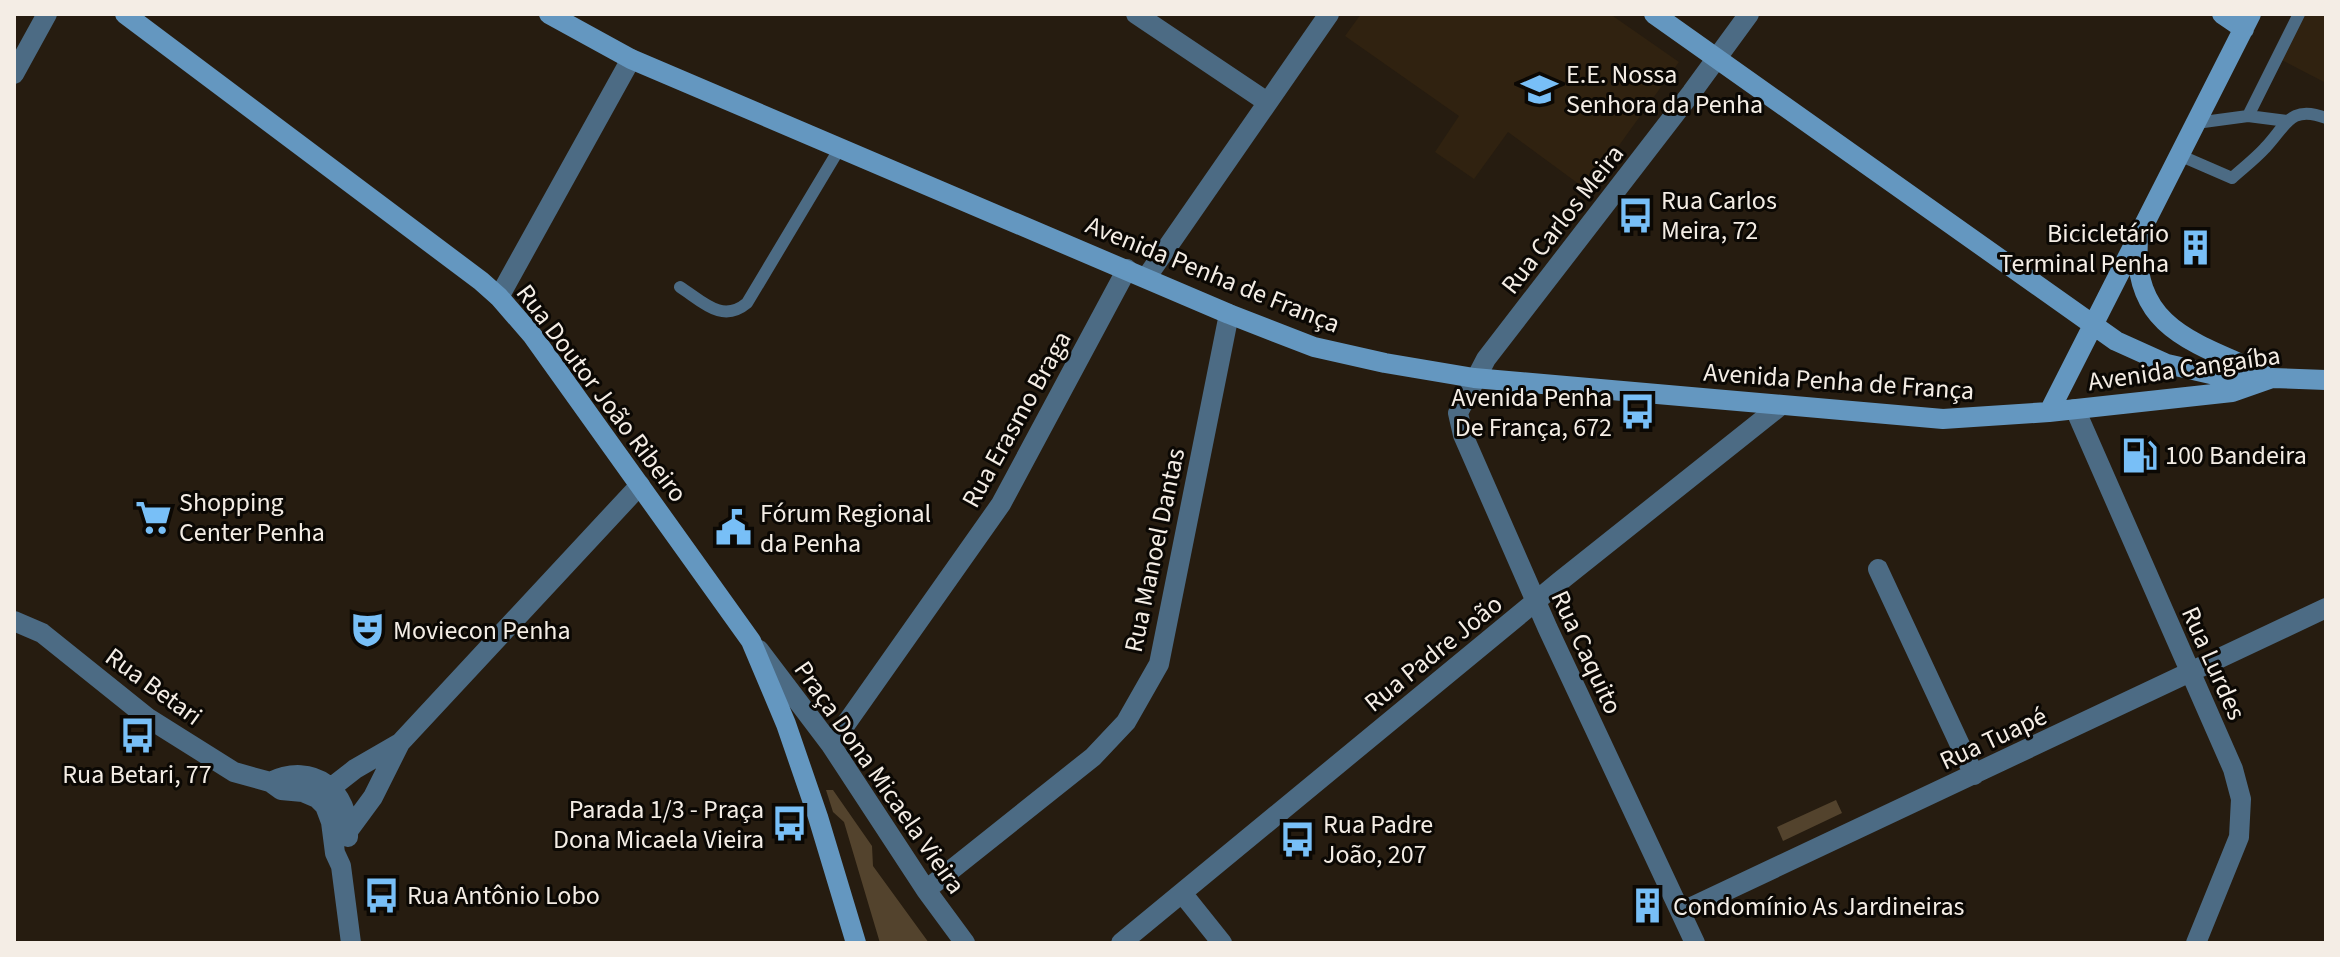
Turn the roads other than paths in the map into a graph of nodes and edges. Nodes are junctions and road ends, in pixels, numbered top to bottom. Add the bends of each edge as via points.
1 (47, 14) edge
2 (125, 14) edge
3 (549, 14) edge
4 (1136, 14) edge
5 (1329, 14) edge
6 (1654, 14) edge
7 (1749, 14) edge
8 (2222, 14) edge
9 (2299, 14) edge
10 (2248, 21) edge
11 (1718, 58) junction
12 (631, 59) junction
13 (14, 74) edge
14 (1267, 102) junction
15 (2248, 116) junction
16 (2326, 118) edge
17 (2287, 121) junction
18 (2196, 123) junction
19 (841, 146) junction
20 (2179, 155) junction
21 (2139, 234) junction
22 (1127, 269) junction
23 (1146, 278) junction
24 (680, 287) dead end
25 (499, 297) junction
26 (1229, 314) junction
27 (2091, 326) junction
28 (1474, 378) junction
29 (2272, 378) junction
30 (2326, 380) edge
31 (1780, 406) junction
32 (2075, 409) junction
33 (2049, 412) junction
34 (640, 485) junction
35 (1878, 569) dead end
36 (1535, 602) junction
37 (2326, 608) edge
38 (14, 621) edge
39 (751, 641) junction
40 (2190, 672) junction
41 (400, 743) junction
42 (831, 745) junction
43 (1974, 775) junction
44 (270, 782) junction
45 (332, 787) junction
46 (348, 831) junction
47 (341, 866) junction
48 (926, 890) junction
49 (1182, 893) junction
50 (1681, 912) junction
51 (351, 943) edge
52 (856, 943) edge
53 (965, 943) edge
54 (1121, 943) edge
55 (1222, 943) edge
56 (1695, 943) edge
57 (2196, 943) edge

1 - 13 street
2 - 25 main road, Rua Doutor João Ribeiro
3 - 12 main road, Avenida Penha de França
4 - 14 street
5 - 14 street
6 - 11 main road
7 - 11 street, Rua Carlos Meira
8 - 10 main road
9 - 15 lane
10 - 18 main road
11 - 27 main road
11 - 28 street, Rua Carlos Meira
12 - 19 main road, Avenida Penha de França
12 - 25 street
14 - 23 street
15 - 17 lane
15 - 18 lane
16 - 17 lane via 2304,113
17 - 20 lane via 2232,178
18 - 20 main road
19 - 22 main road, Avenida Penha de França
19 - 24 lane via 738,311 721,312
20 - 21 main road
21 - 27 main road
21 - 29 main road via 2136,267 2154,311 2173,330
22 - 23 main road, Avenida Penha de França
22 - 42 street, Rua Erasmo Braga via 1001,504
23 - 26 main road, Avenida Penha de França
25 - 34 main road, Rua Doutor João Ribeiro
26 - 28 main road, Avenida Penha de França via 1314,347
26 - 48 street, Rua Manoel Dantas via 1159,664 1144,694 1093,757
27 - 29 main road via 2167,364 2215,375
27 - 33 main road
28 - 31 main road, Avenida Penha de França
28 - 36 street, Rua Caquito via 1458,413 1463,435
29 - 30 main road, Avenida Cangaíba
29 - 32 main road, Avenida Cangaíba via 2232,392
31 - 33 main road, Avenida Penha de França via 1943,419
31 - 36 street, Rua Padre João
32 - 33 main road, Avenida Cangaíba
32 - 40 street, Rua Lurdes
34 - 39 main road, Rua Doutor João Ribeiro
34 - 41 street
35 - 43 street
36 - 49 street, Rua Padre João
36 - 50 street, Rua Caquito
37 - 40 street, Rua Tuapé
38 - 44 street, Rua Betari via 42,633 148,718 200,751 234,772
39 - 42 street, Praça Dona Micaela Vieira
39 - 52 main road, Rua Doutor João Ribeiro via 786,724
40 - 43 street, Rua Tuapé
40 - 57 street, Rua Lurdes via 2241,799 2239,837
41 - 45 street
41 - 46 street via 373,797
42 - 48 street, Praça Dona Micaela Vieira
43 - 50 street, Rua Tuapé
44 - 45 street, Rua Betari via 286,774
44 - 47 street, Rua Betari via 281,790 317,798 325,806
45 - 46 street via 346,811
46 - 47 street
47 - 51 street
48 - 53 street, Praça Dona Micaela Vieira
49 - 54 street, Rua Padre João
49 - 55 street
50 - 56 street, Rua Caquito

